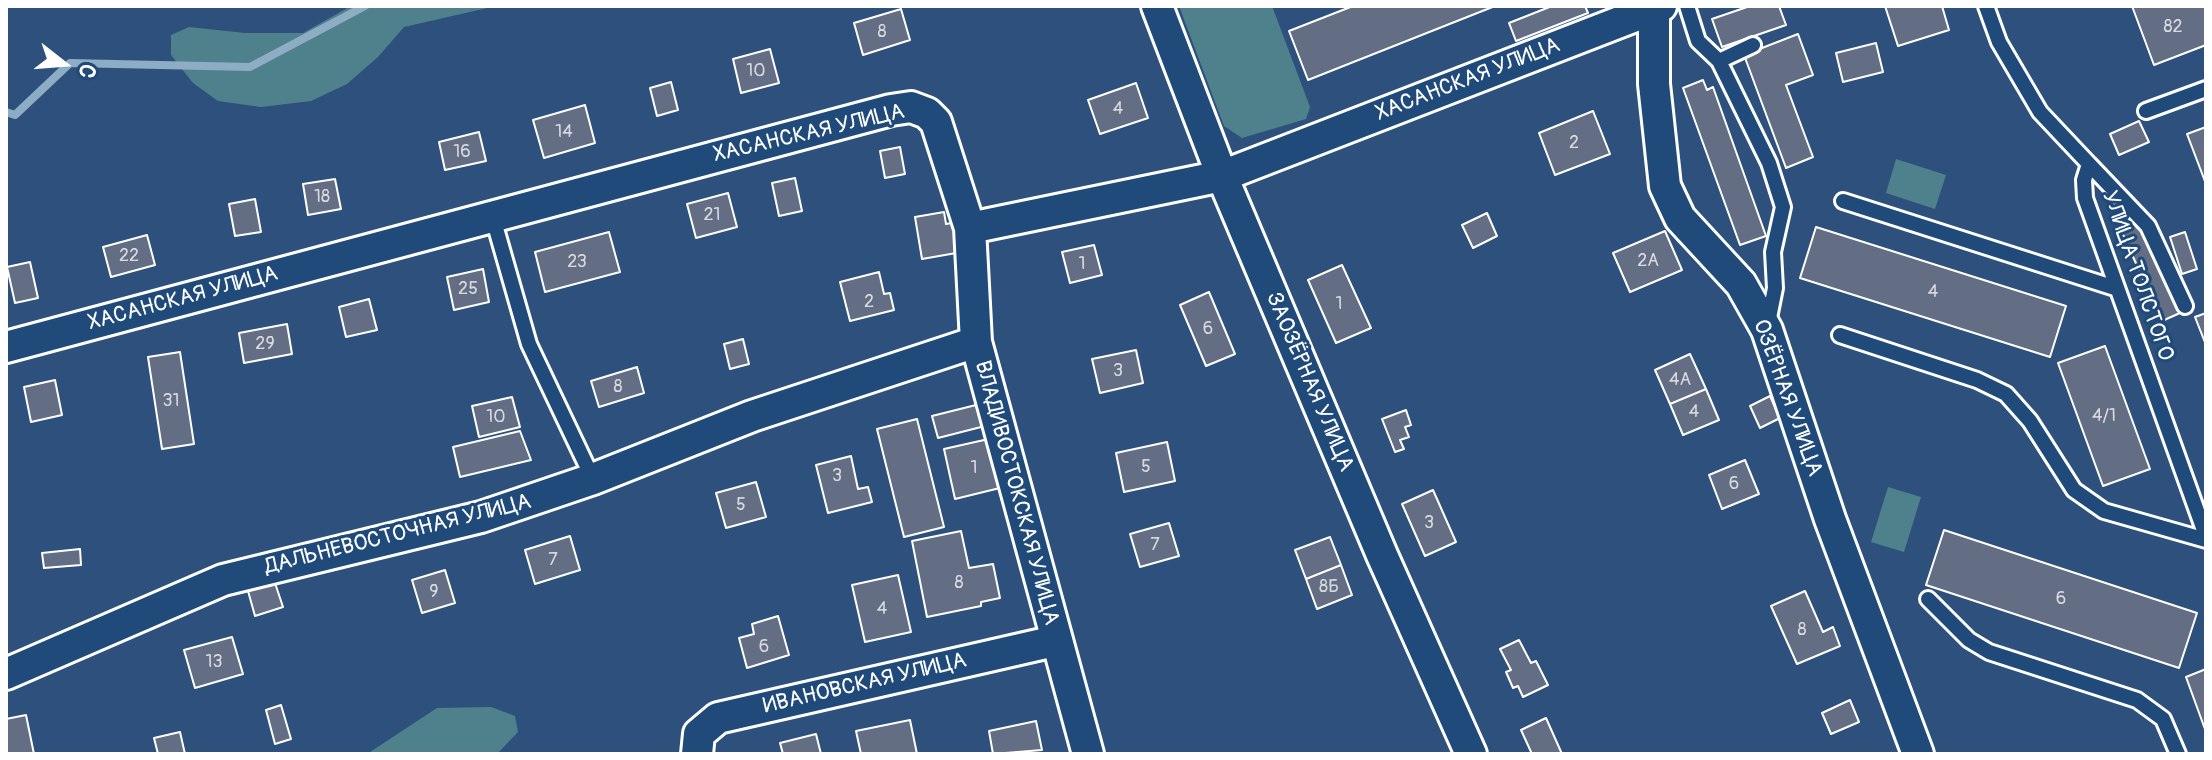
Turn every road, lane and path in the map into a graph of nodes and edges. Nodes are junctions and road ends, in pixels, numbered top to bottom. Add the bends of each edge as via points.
1 (1157, 6) edge
2 (1687, 6) edge
3 (1986, 6) edge
4 (1658, 7) edge
5 (1753, 45) dead end
6 (1719, 61) junction
7 (2206, 89) edge
8 (2146, 111) dead end
9 (2089, 164) junction
10 (1222, 176) junction
11 (1843, 201) dead end
12 (493, 218) junction
13 (970, 228) junction
14 (2115, 288) junction
15 (2185, 306) dead end
16 (1767, 330) junction
17 (1840, 335) dead end
18 (976, 342) junction
19 (6, 347) edge
20 (593, 479) junction
21 (2206, 538) edge
22 (1928, 599) dead end
23 (1055, 641) junction
24 (6, 674) edge
25 (697, 754) edge
26 (1088, 754) edge
27 (1471, 754) edge
28 (1918, 754) edge
29 (2178, 754) edge

1 - 10 street, ЗАОЗЁРНАЯ УЛИЦА
2 - 6 lane via 1698,41
3 - 9 lane, УЛИЦА ТОЛСТОГО via 1999,42 2040,112
4 - 10 street, ХАСАНСКАЯ УЛИЦА via 1604,20
4 - 16 street, ОЗЁРНАЯ УЛИЦА via 1654,84 1665,186 1680,218 1741,284
5 - 6 lane
6 - 16 lane via 1769,163 1783,207 1773,252 1775,288
7 - 8 lane
9 - 14 lane, УЛИЦА ТОЛСТОГО via 2085,198
9 - 15 lane via 2148,226
10 - 13 street, ХАСАНСКАЯ УЛИЦА
10 - 27 street, ЗАОЗЁРНАЯ УЛИЦА
11 - 14 lane
12 - 13 street, ХАСАНСКАЯ УЛИЦА via 911,107 936,122
12 - 19 street, ХАСАНСКАЯ УЛИЦА
12 - 20 lane via 529,344
13 - 18 street, ВЛАДИВОСТОКСКАЯ УЛИЦА
14 - 21 lane, УЛИЦА ТОЛСТОГО
16 - 28 street, ОЗЁРНАЯ УЛИЦА via 1830,519
17 - 21 lane via 2006,394 2074,490 2104,511
18 - 20 street, ДАЛЬНЕВОСТОЧНАЯ УЛИЦА via 752,416
18 - 23 street, ВЛАДИВОСТОКСКАЯ УЛИЦА
20 - 24 street, ДАЛЬНЕВОСТОЧНАЯ УЛИЦА via 481,517 223,580
22 - 29 lane via 1969,640 1989,652 2137,700 2163,719
23 - 25 street, ИВАНОВСКАЯ УЛИЦА via 718,718 699,734
23 - 26 street, ВЛАДИВОСТОКСКАЯ УЛИЦА

